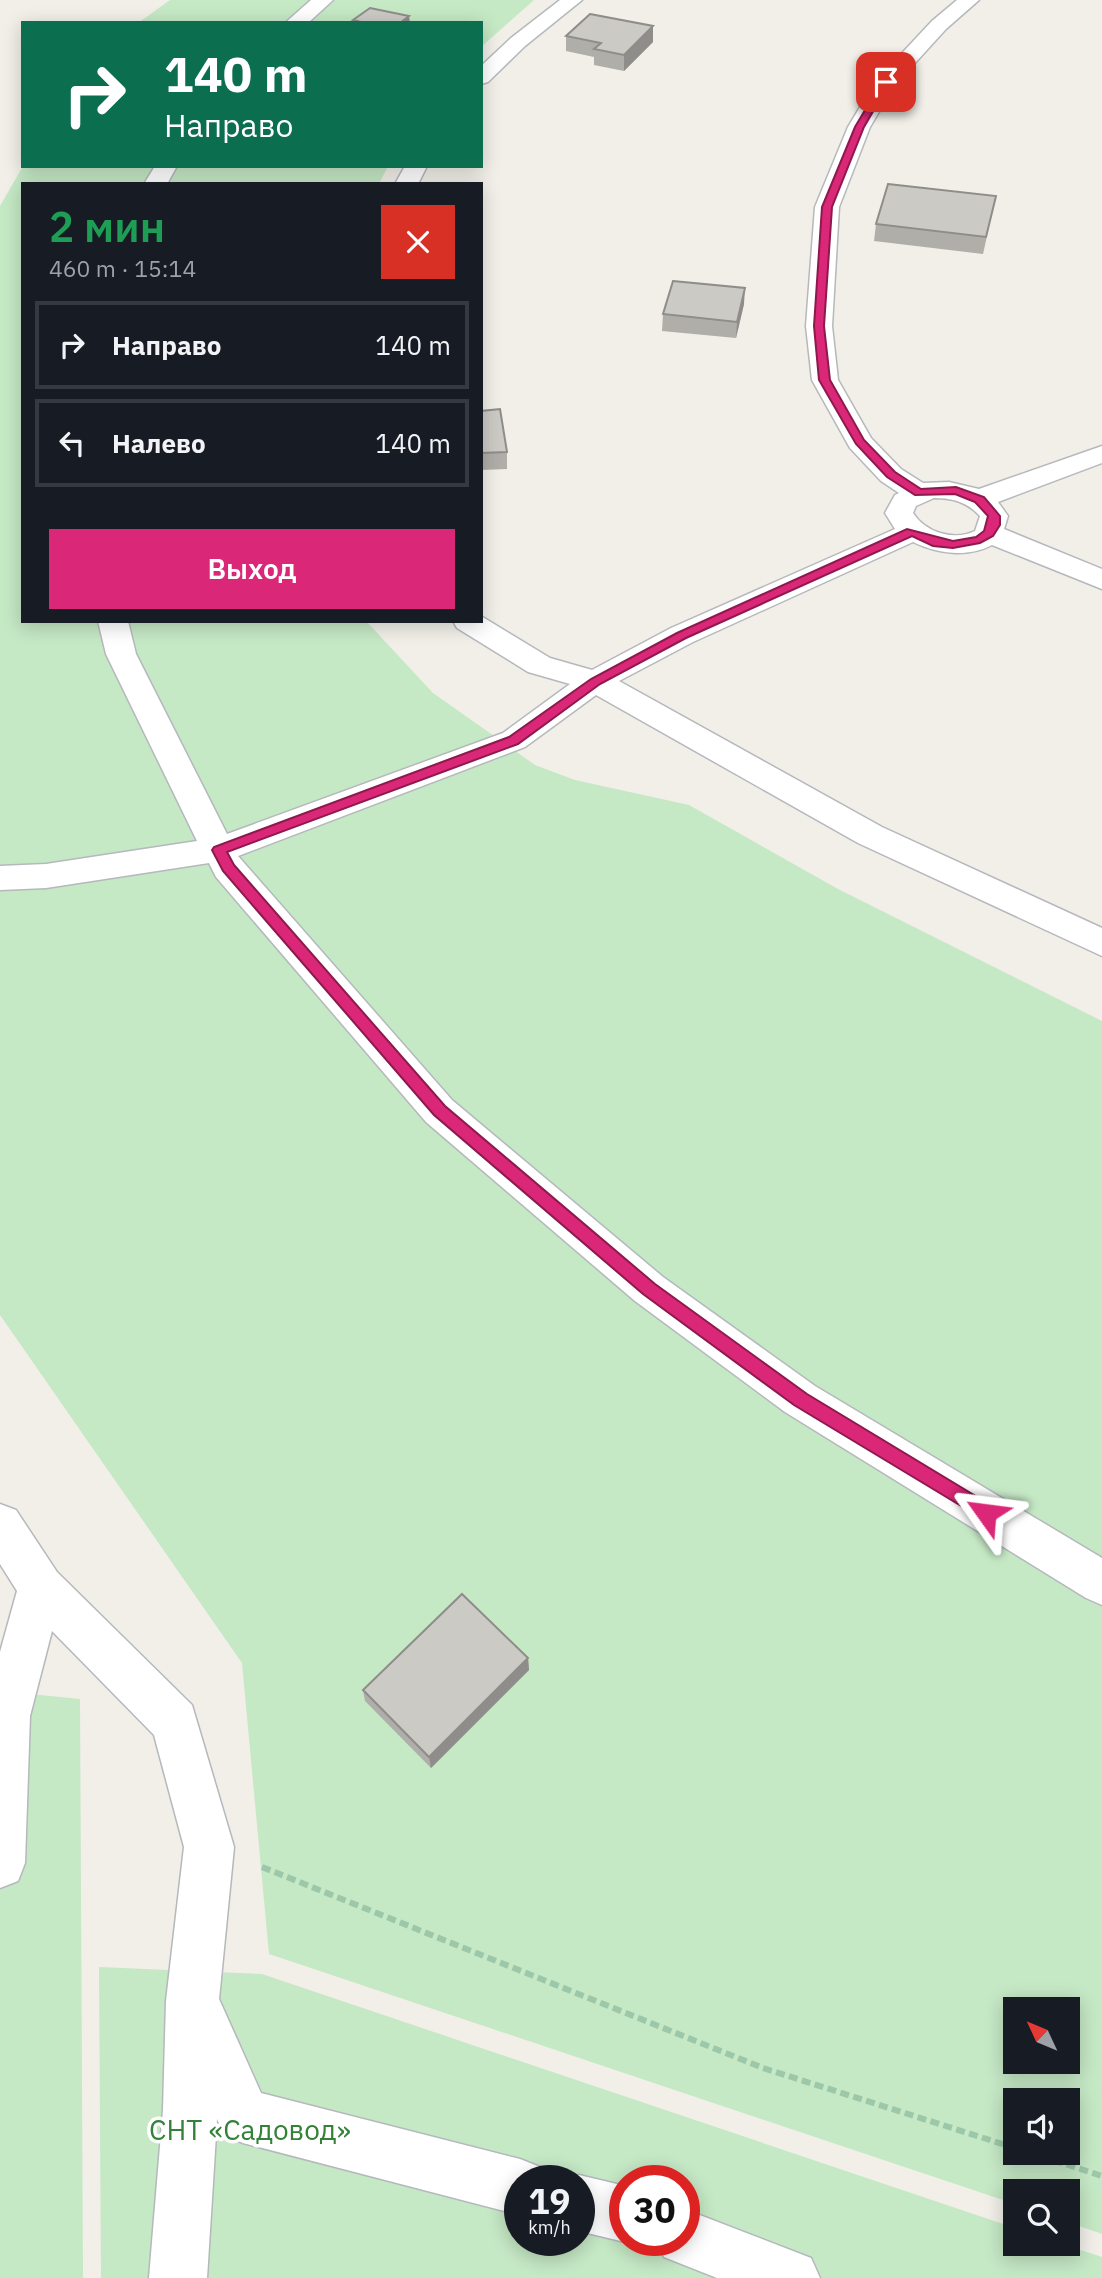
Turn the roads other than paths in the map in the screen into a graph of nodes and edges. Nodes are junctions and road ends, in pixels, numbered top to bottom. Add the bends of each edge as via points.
1 (323, 0) edge
2 (572, 0) edge
3 (969, 0) edge
4 (297, 21) edge
5 (483, 76) edge
6 (1102, 454) edge
7 (919, 493) junction
8 (979, 499) junction
9 (911, 532) junction
10 (989, 533) junction
11 (1102, 580) edge
12 (114, 623) edge
13 (471, 623) edge
14 (595, 681) junction
15 (219, 850) junction
16 (0, 878) edge
17 (1102, 943) edge
18 (0, 1525) edge
19 (1102, 1583) edge
20 (41, 1587) junction
21 (0, 1863) edge
22 (192, 2001) junction
23 (504, 2183) edge
24 (700, 2243) edge
25 (178, 2278) edge
26 (790, 2278) edge

1 - 4 street
2 - 5 street
3 - 7 street via 886,82 859,127 827,207 819,326 824,380 860,442 891,475
6 - 8 street
7 - 8 street via 956,491
7 - 9 street via 901,506 903,524
8 - 10 street via 994,516
9 - 10 street via 953,545 980,540
9 - 14 street via 682,635
10 - 11 street
12 - 15 street via 127,666
13 - 14 street via 539,665
14 - 15 street via 514,740
14 - 17 street via 870,835
15 - 16 street via 46,876
15 - 19 street via 228,868 439,1111 649,1289 800,1399
18 - 20 street
20 - 21 street via 6,1716
20 - 22 street via 175,1722 209,1847
22 - 23 street via 243,2116
22 - 25 street via 190,2110
24 - 26 street

